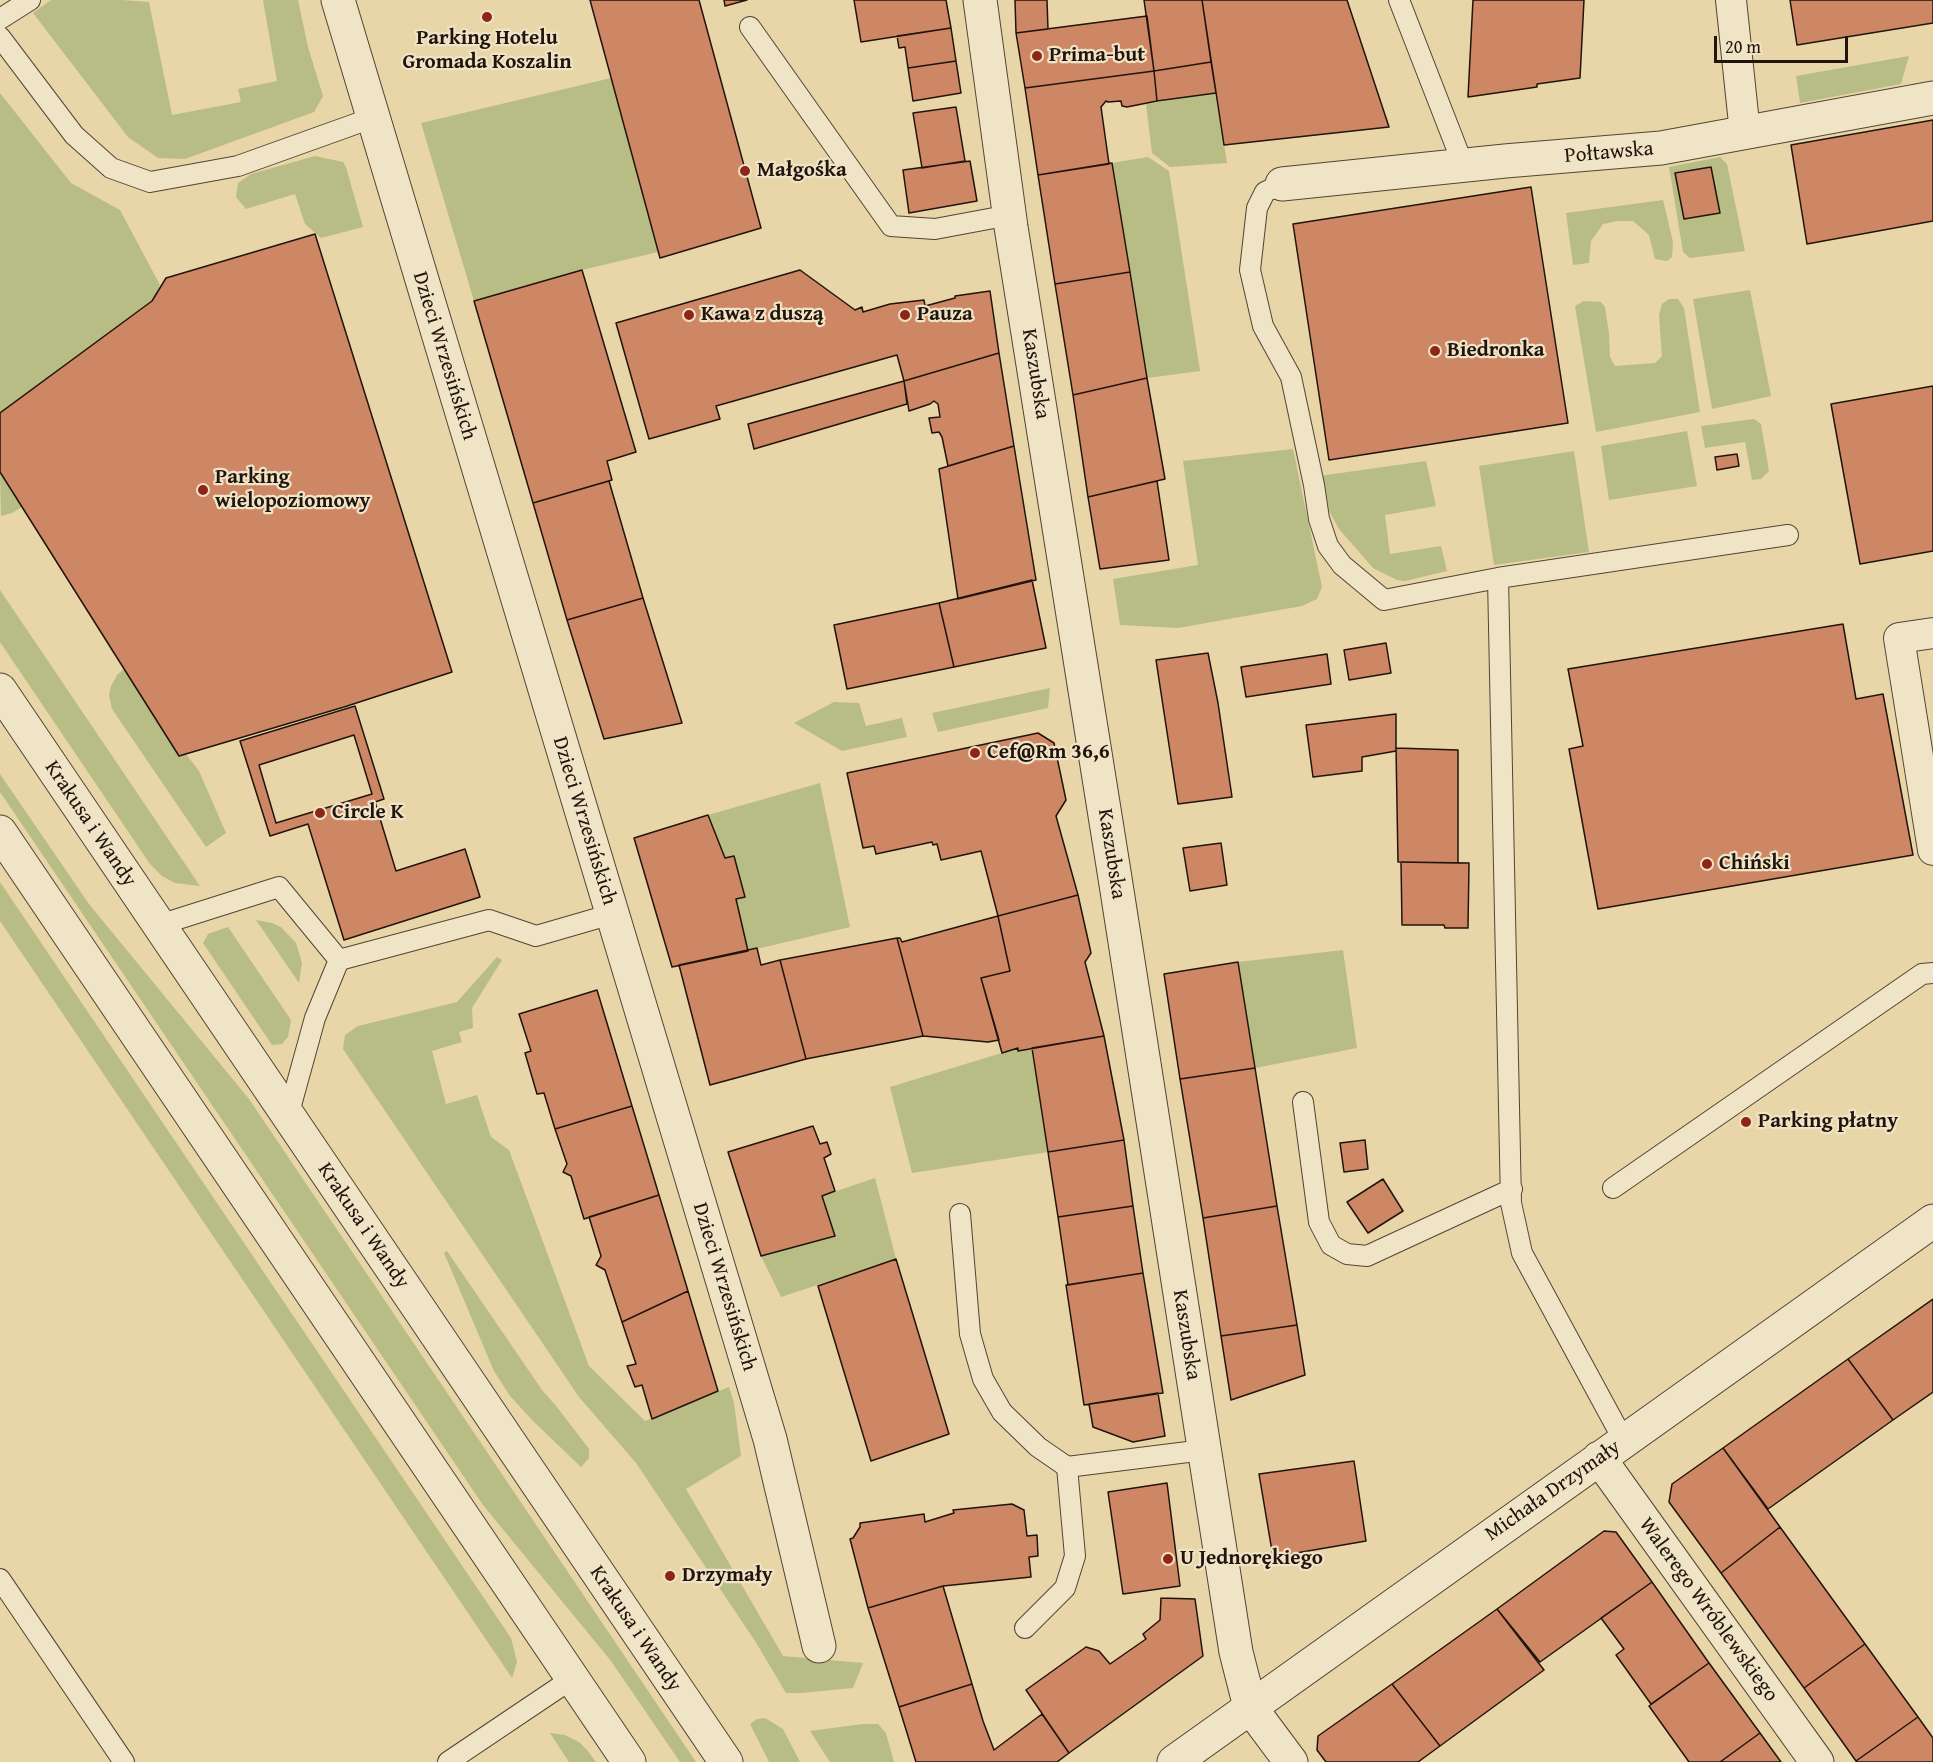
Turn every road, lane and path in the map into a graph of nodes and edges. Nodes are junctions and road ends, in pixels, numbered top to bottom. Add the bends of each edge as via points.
1 (30, 0) edge
2 (338, 0) edge
3 (980, 0) edge
4 (1399, 0) edge
5 (1731, 0) edge
6 (0, 19) edge
7 (750, 27) dead end
8 (0, 37) edge
9 (1933, 98) edge
10 (372, 118) junction
11 (1745, 133) junction
12 (1464, 167) junction
13 (1282, 184) joint
14 (1010, 215) junction
15 (1788, 535) dead end
16 (1498, 578) junction
17 (1933, 633) edge
18 (0, 690) edge
19 (0, 832) edge
20 (1933, 850) edge
21 (612, 914) junction
22 (159, 926) junction
23 (339, 960) junction
24 (1933, 973) edge
25 (1303, 1102) dead end
26 (288, 1116) junction
27 (1613, 1188) dead end
28 (1512, 1189) junction
29 (960, 1214) dead end
30 (1933, 1221) edge
31 (1612, 1449) junction
32 (1204, 1450) junction
33 (1067, 1467) junction
34 (0, 1579) edge
35 (1024, 1628) dead end
36 (819, 1646) dead end
37 (573, 1678) junction
38 (1250, 1707) junction
39 (124, 1762) edge
40 (448, 1762) edge
41 (629, 1762) edge
42 (726, 1762) edge
43 (1174, 1762) edge
44 (1290, 1762) edge
45 (1817, 1762) edge

1 - 6 lane
2 - 10 street, Dzieci Wrzesińskich
3 - 14 street, Kaszubska
4 - 12 lane
5 - 11 street
7 - 14 lane via 891,226 935,229
8 - 10 lane via 74,135 111,168 150,182 238,166
9 - 11 street, Połtawska
10 - 21 street, Dzieci Wrzesińskich
11 - 12 street, Połtawska via 1661,148
12 - 13 street, Połtawska
13 - 16 lane via 1265,192 1257,208 1250,270 1263,326 1291,377 1319,519 1328,546 1342,565 1384,600
14 - 32 street, Kaszubska
15 - 16 lane
16 - 28 lane
17 - 20 street via 1899,638
18 - 22 street, Krakusa i Wandy
19 - 37 street
21 - 23 lane via 536,936 489,920
21 - 36 street, Dzieci Wrzesińskich via 770,1439
22 - 23 lane via 279,887
22 - 26 street, Krakusa i Wandy
23 - 26 lane via 315,1018
24 - 27 lane via 1922,974
25 - 28 lane via 1319,1222 1331,1245 1347,1254 1367,1256
26 - 42 street, Krakusa i Wandy
28 - 31 lane via 1511,1203 1522,1253
29 - 33 lane via 970,1334 983,1379 1002,1412 1038,1448
30 - 31 street, Michała Drzymały
31 - 38 street, Michała Drzymały
31 - 45 street, Walerego Wróblewskiego
32 - 33 lane
32 - 38 street, Kaszubska via 1236,1652
33 - 35 lane via 1075,1556 1065,1588
34 - 39 lane
37 - 40 lane
37 - 41 street
38 - 43 street, Michała Drzymały
38 - 44 street

